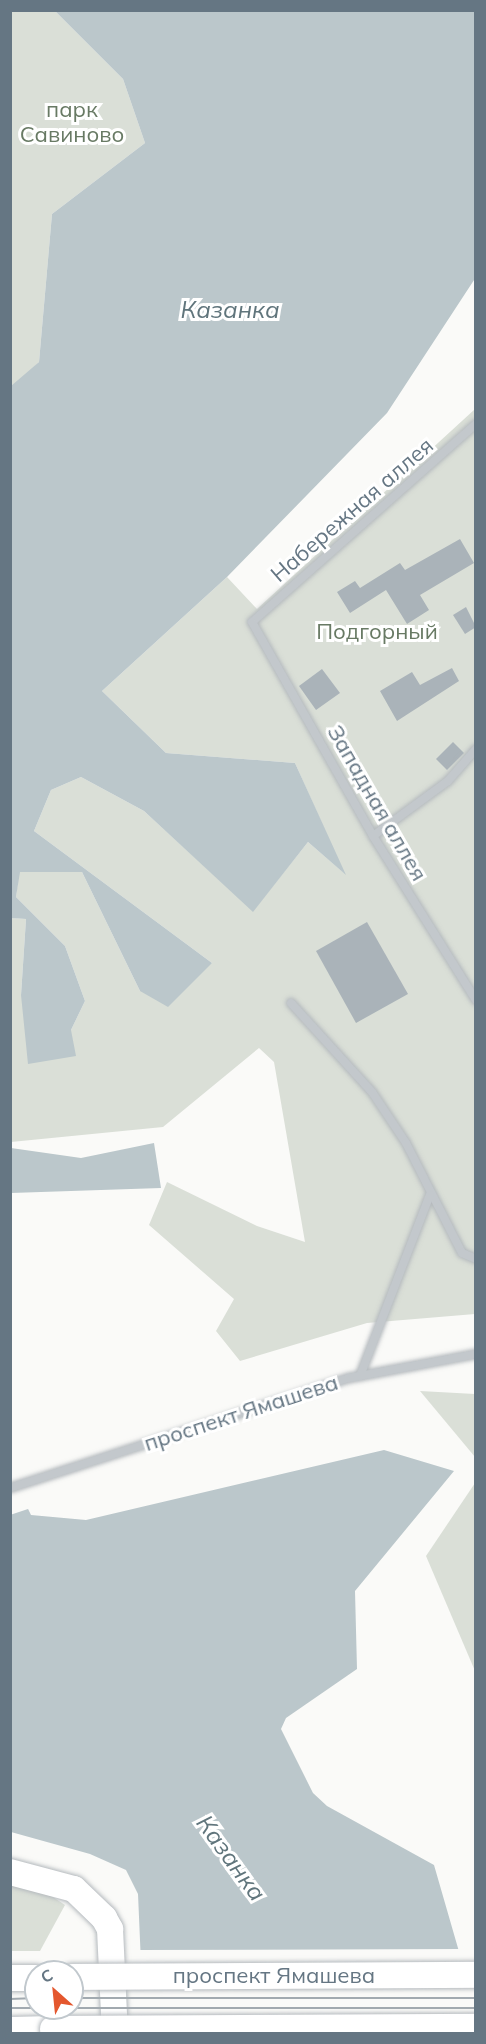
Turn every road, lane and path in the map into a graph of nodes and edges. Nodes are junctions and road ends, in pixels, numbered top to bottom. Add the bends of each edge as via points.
1 (476, 424) edge
2 (252, 622) joint
3 (476, 749) edge
4 (373, 836) junction
5 (476, 1000) edge
6 (291, 1003) dead end
7 (430, 1195) junction
8 (476, 1259) edge
9 (476, 1354) edge
10 (360, 1376) junction
11 (10, 1488) edge
12 (10, 1872) edge
13 (476, 1975) edge
14 (84, 1977) edge
15 (476, 2027) edge
16 (10, 2030) edge
17 (115, 2034) edge

1 - 2 lane, Набережная аллея
2 - 4 lane, Западная аллея
3 - 4 lane via 448,781
4 - 5 lane, Западная аллея
6 - 7 lane via 372,1092
7 - 8 lane via 462,1253
7 - 10 lane
9 - 10 lane, проспект Ямашева
10 - 11 lane, проспект Ямашева
12 - 17 main road via 74,1889 104,1918 110,1929
13 - 14 main road, проспект Ямашева, bridge
15 - 16 main road, bridge

